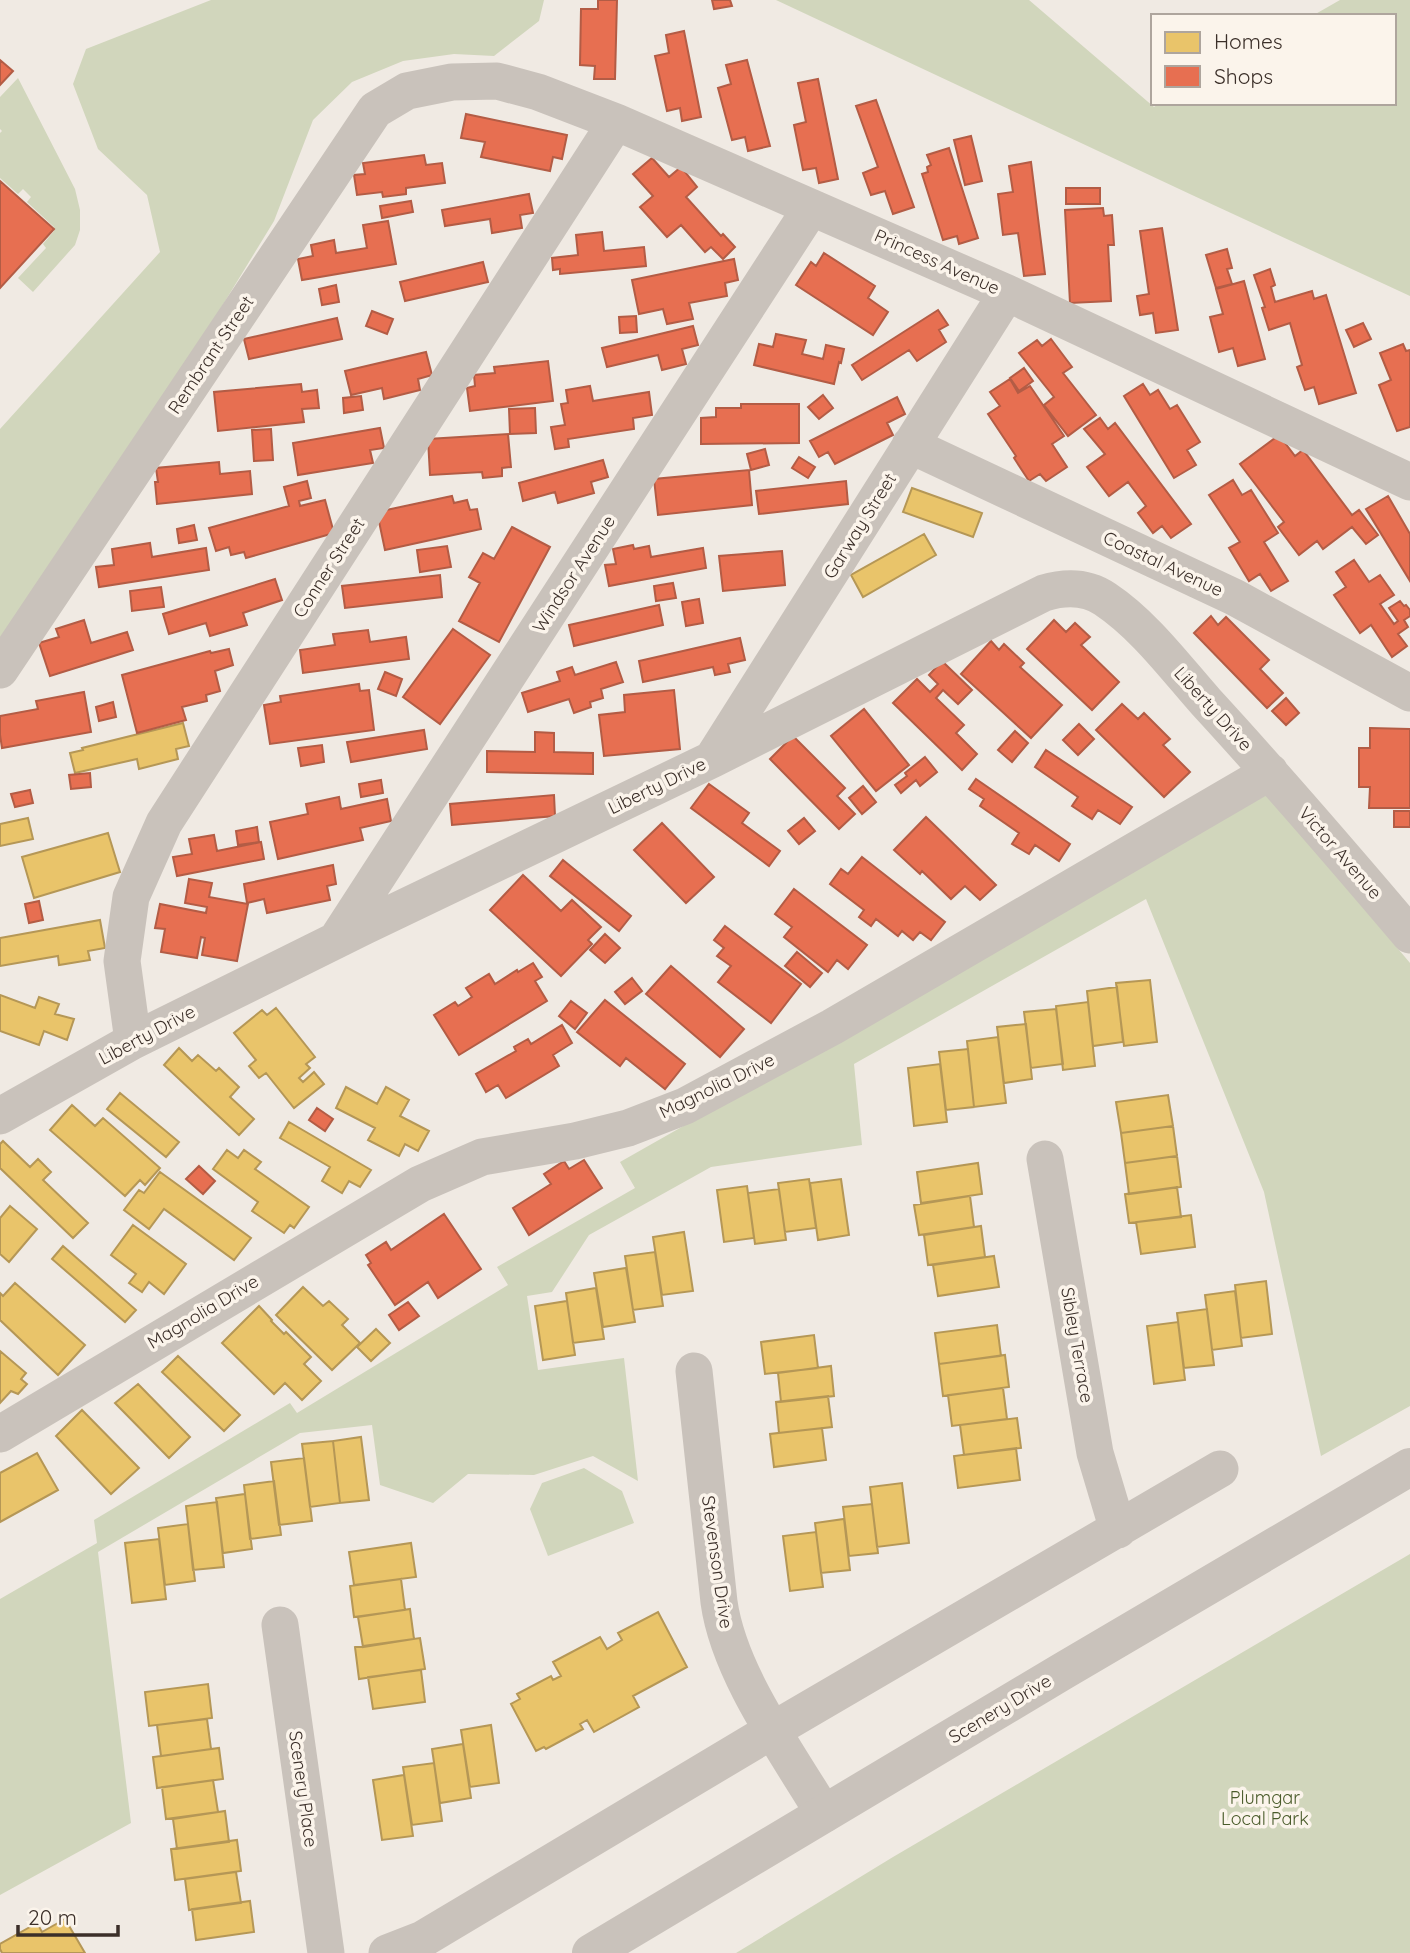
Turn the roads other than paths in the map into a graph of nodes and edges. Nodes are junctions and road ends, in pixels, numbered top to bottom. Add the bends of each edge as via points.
1 (452, 82) joint
2 (616, 122) junction
3 (811, 208) junction
4 (1007, 293) junction
5 (910, 445) junction
6 (1410, 482) edge
7 (0, 670) edge
8 (1410, 693) edge
9 (713, 759) junction
10 (1270, 772) junction
11 (1410, 935) edge
12 (336, 940) junction
13 (133, 1041) junction
14 (0, 1116) edge
15 (1045, 1159) dead end
16 (694, 1371) dead end
17 (0, 1434) edge
18 (1410, 1467) edge
19 (1220, 1469) dead end
20 (1118, 1530) junction
21 (280, 1625) dead end
22 (773, 1730) junction
23 (824, 1814) junction
24 (326, 1953) edge
25 (387, 1953) edge
26 (591, 1953) edge

1 - 2 street, Princess Avenue via 498,81
1 - 7 street, Rembrant Street via 407,91 375,110
2 - 3 street, Princess Avenue
2 - 13 street, Conner Street via 164,823 131,897 122,961
3 - 4 street, Princess Avenue
3 - 12 street, Windsor Avenue
4 - 5 street, Garway Street
4 - 6 street, Princess Avenue
5 - 8 street, Coastal Avenue via 1234,597
5 - 9 street, Garway Street
9 - 10 street, Liberty Drive via 1044,593 1074,589 1104,598 1138,626
9 - 12 street, Liberty Drive
10 - 11 street, Victor Avenue
10 - 17 street, Magnolia Drive via 832,1027 685,1107 628,1128 482,1157 420,1184
12 - 13 street, Liberty Drive
13 - 14 street, Liberty Drive
15 - 20 street, Sibley Terrace via 1095,1452
16 - 22 street, Stevenson Drive via 720,1613 742,1672
18 - 23 street, Scenery Drive
19 - 20 street
20 - 22 street
21 - 24 street, Scenery Place
22 - 23 street, Stevenson Drive
22 - 25 street via 423,1939
23 - 26 street, Scenery Drive

